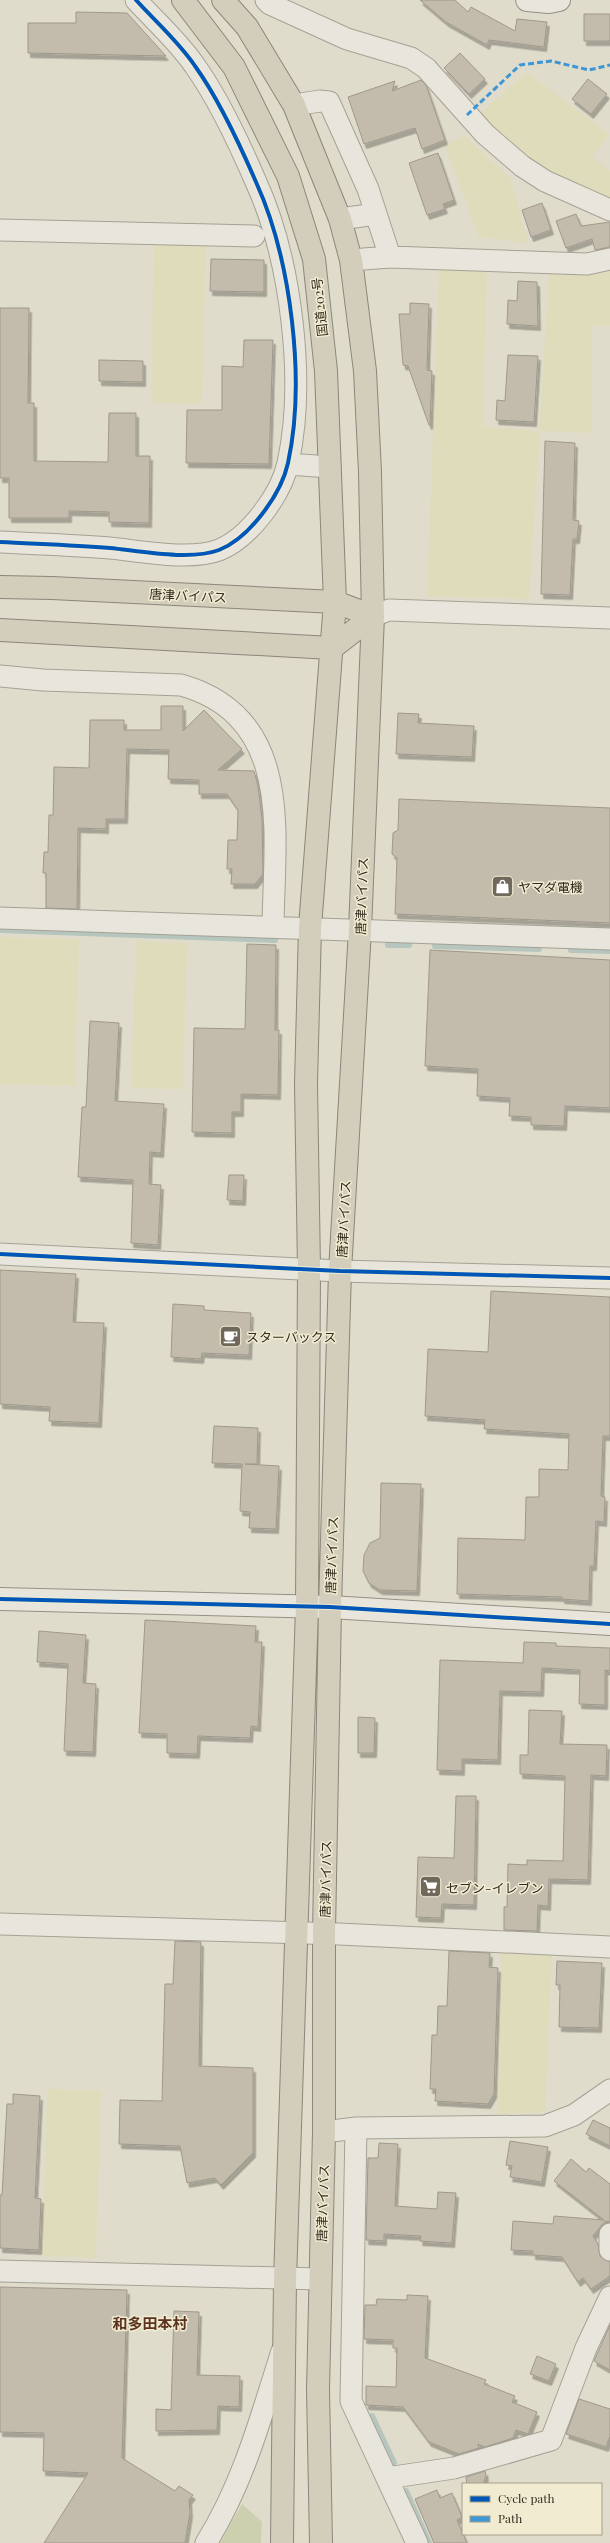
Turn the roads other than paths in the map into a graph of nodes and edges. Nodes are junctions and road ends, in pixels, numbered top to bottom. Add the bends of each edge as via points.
1 (136, 0) edge
2 (182, 0) edge
3 (224, 0) edge
4 (266, 0) edge
5 (527, 0) edge
6 (558, 0) edge
7 (296, 7) edge
8 (294, 105) junction
9 (610, 210) edge
10 (376, 214) junction
11 (340, 219) junction
12 (0, 230) edge
13 (254, 236) dead end
14 (390, 257) junction
15 (314, 259) junction
16 (610, 259) edge
17 (350, 260) junction
18 (284, 263) junction
19 (288, 464) junction
20 (330, 467) junction
21 (0, 542) edge
22 (0, 587) edge
23 (335, 602) junction
24 (373, 616) junction
25 (610, 618) edge
26 (0, 630) edge
27 (332, 648) junction
28 (0, 676) edge
29 (0, 918) edge
30 (273, 926) junction
31 (310, 928) junction
32 (360, 930) junction
33 (610, 939) edge
34 (0, 1254) edge
35 (310, 1269) junction
36 (340, 1271) junction
37 (610, 1278) edge
38 (0, 1599) edge
39 (307, 1607) junction
40 (330, 1607) junction
41 (610, 1624) edge
42 (0, 1924) edge
43 (296, 1933) junction
44 (324, 1933) junction
45 (610, 1948) edge
46 (610, 2090) edge
47 (356, 2128) junction
48 (324, 2132) junction
49 (610, 2234) edge
50 (610, 2250) edge
51 (0, 2271) edge
52 (320, 2279) junction
53 (286, 2280) junction
54 (610, 2297) edge
55 (286, 2337) junction
56 (387, 2478) junction
57 (206, 2543) edge
58 (282, 2543) edge
59 (321, 2543) edge
60 (417, 2543) edge

1 - 18 street via 195,66 218,106 257,183
2 - 15 highway, 国道202号 via 234,67 288,176
3 - 8 highway via 247,27
4 - 7 street via 270,4
5 - 6 street
7 - 9 street via 347,38 411,58 426,68 485,134 522,166 545,181
8 - 10 street via 329,102 368,188
8 - 11 highway
10 - 11 street
10 - 14 street
11 - 17 highway
12 - 13 street
14 - 16 street via 587,264
14 - 17 street
15 - 18 street
15 - 20 highway, 国道202号 via 326,371
17 - 24 highway via 365,371
18 - 19 street via 294,363 294,406
19 - 20 street
19 - 21 street via 265,510 246,531 219,550 197,555
20 - 23 highway, 国道202号
22 - 23 highway, 唐津バイパス
23 - 24 highway, 唐津バイパス
23 - 27 highway, 国道202号
24 - 25 street via 389,610
24 - 27 highway
24 - 32 highway, 唐津バイパス
26 - 27 highway
27 - 31 highway, 唐津バイパス
28 - 30 street via 181,685 201,691 231,711 253,735 267,765 274,802
29 - 30 street
30 - 31 street
31 - 32 street
31 - 35 highway, 唐津バイパス via 306,1084
32 - 33 street
32 - 36 highway, 唐津バイパス
34 - 35 street
35 - 36 street
35 - 39 highway, 唐津バイパス
36 - 37 street
36 - 40 highway, 唐津バイパス
38 - 39 street
39 - 40 street
39 - 43 highway, 唐津バイパス
40 - 41 street
40 - 44 highway, 唐津バイパス
42 - 43 street
43 - 44 street
43 - 53 highway, 唐津バイパス
44 - 45 street
44 - 48 highway, 唐津バイパス
46 - 47 street via 574,2115 545,2126
47 - 48 street
47 - 56 street via 351,2401
48 - 52 highway, 唐津バイパス
49 - 50 street
51 - 53 street
52 - 53 street
52 - 59 highway, 唐津バイパス via 318,2390
53 - 55 highway, 唐津バイパス
54 - 56 street via 586,2348 551,2440 454,2468
55 - 57 street via 251,2449 223,2516
55 - 58 highway, 唐津バイパス
56 - 60 street

